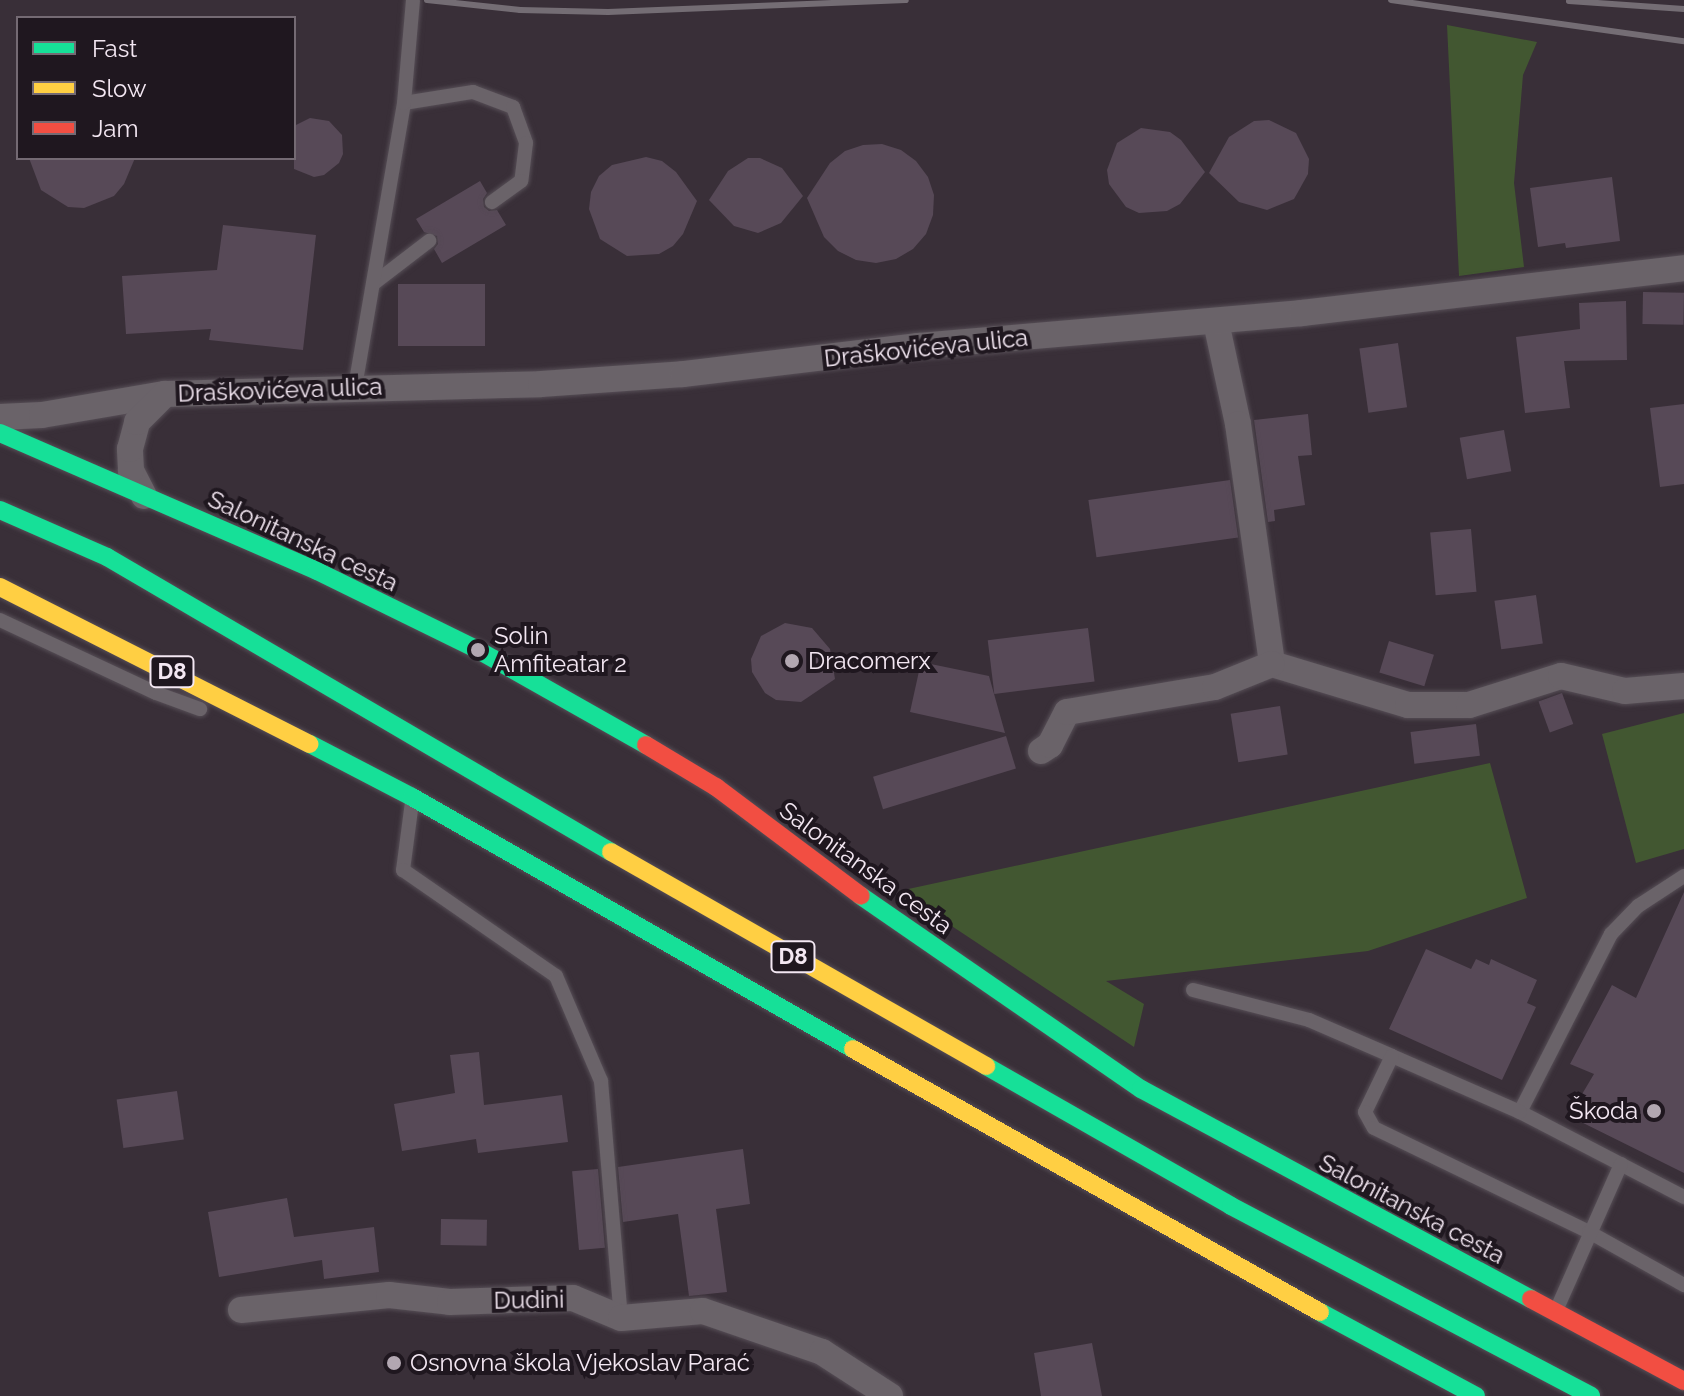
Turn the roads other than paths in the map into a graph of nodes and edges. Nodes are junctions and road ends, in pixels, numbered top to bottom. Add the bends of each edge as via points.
1 (413, 0) edge
2 (404, 103) junction
3 (492, 202) dead end
4 (429, 241) dead end
5 (1684, 268) edge
6 (373, 284) junction
7 (1216, 322) junction
8 (355, 387) junction
9 (165, 394) junction
10 (0, 417) edge
11 (0, 433) edge
12 (144, 496) junction
13 (0, 510) edge
14 (0, 587) edge
15 (0, 620) edge
16 (1272, 664) junction
17 (1684, 686) edge
18 (1041, 751) dead end
19 (343, 761) junction
20 (412, 797) junction
21 (1684, 876) edge
22 (1193, 990) dead end
23 (1392, 1056) junction
24 (1520, 1112) junction
25 (1621, 1164) junction
26 (1684, 1197) edge
27 (1589, 1232) junction
28 (1684, 1285) edge
29 (241, 1310) dead end
30 (1555, 1313) junction
31 (621, 1318) junction
32 (1684, 1381) edge
33 (890, 1396) edge
34 (1476, 1396) edge
35 (1591, 1396) edge

1 - 2 lane
2 - 3 lane via 473,92 513,107 526,143 521,181
2 - 6 lane
4 - 6 lane
5 - 7 street, Draškovićeva ulica
6 - 8 lane
7 - 8 street, Draškovićeva ulica via 918,346 683,374 541,384
7 - 16 street via 1238,424
8 - 9 street, Draškovićeva ulica
9 - 10 street, Draškovićeva ulica
9 - 12 street, Draškovićeva ulica via 137,422 130,449 131,470
11 - 12 main road, Salonitanska cesta
12 - 30 main road, Salonitanska cesta via 317,571 567,699 716,787 883,913 1141,1089
13 - 35 main road, D8 via 107,557 1217,1199
14 - 19 main road, D8
15 - 19 lane via 156,693
16 - 17 street via 1408,705 1469,705 1561,676 1625,691
16 - 18 street via 1215,687 1067,712 1050,745
19 - 20 main road, D8
20 - 31 lane via 403,870 556,976 601,1081
20 - 34 main road, D8 via 1202,1249
21 - 24 lane via 1638,906 1611,934
22 - 23 lane via 1309,1020
23 - 24 lane
23 - 27 lane via 1365,1112 1374,1128
24 - 25 lane
25 - 26 lane
25 - 27 lane
27 - 28 lane
27 - 30 lane
29 - 31 street, Dudini via 389,1295 450,1302 573,1298
30 - 32 main road, Salonitanska cesta
31 - 33 street, Dudini via 703,1311 822,1352

